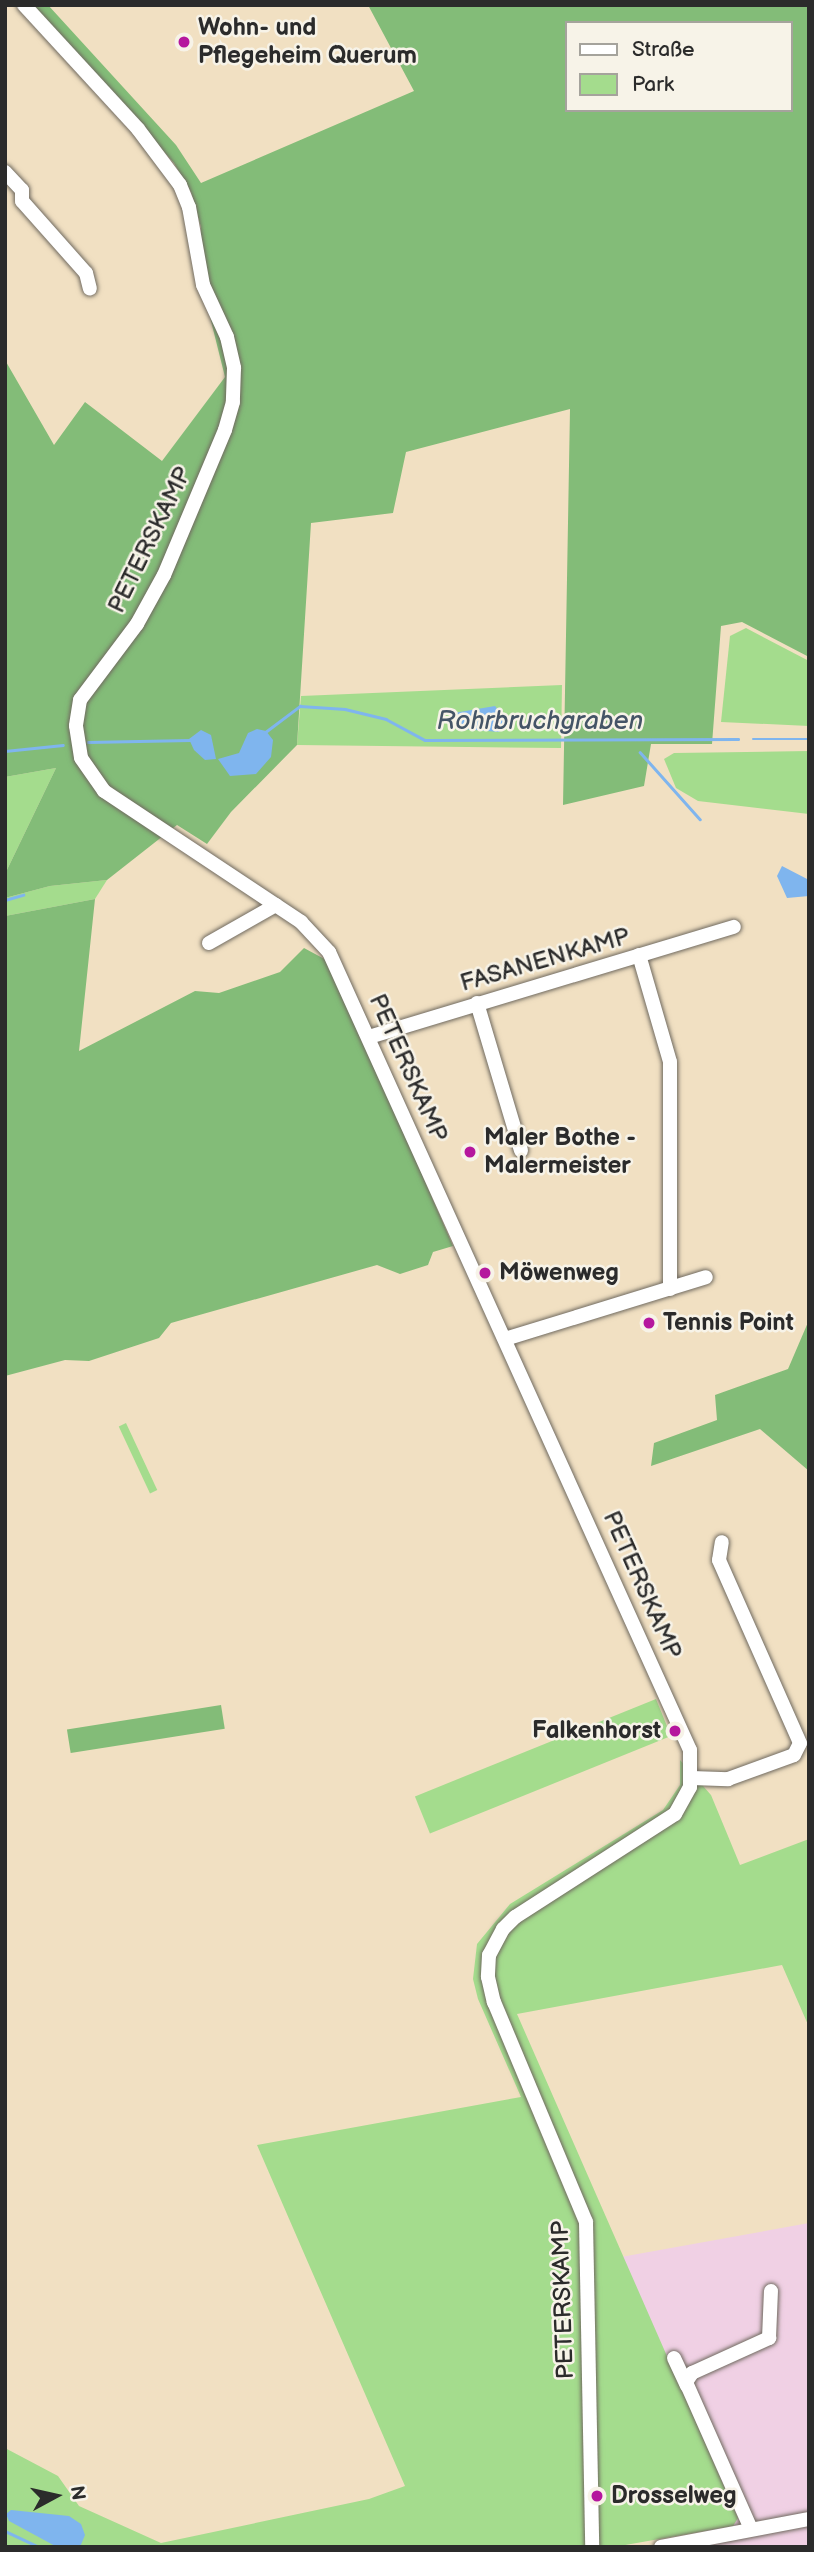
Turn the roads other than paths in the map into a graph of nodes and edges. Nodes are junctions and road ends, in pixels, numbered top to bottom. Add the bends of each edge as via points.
1 (24, 5) edge
2 (5, 172) edge
3 (89, 289) dead end
4 (276, 905) junction
5 (734, 927) dead end
6 (209, 943) dead end
7 (639, 955) junction
8 (477, 1003) junction
9 (369, 1037) junction
10 (521, 1151) dead end
11 (706, 1277) dead end
12 (670, 1289) junction
13 (505, 1339) junction
14 (722, 1542) dead end
15 (692, 1778) junction
16 (771, 2291) dead end
17 (674, 2358) dead end
18 (687, 2386) junction
19 (809, 2519) edge
20 (751, 2529) junction
21 (592, 2547) edge
22 (661, 2547) edge

1 - 4 street, PETERSKAMP via 138,129 180,185 189,206 202,285 228,337 234,368 229,419 190,519 149,606 85,691 77,710 79,749 104,792
2 - 3 street via 22,190 22,201 86,273
4 - 6 street
4 - 9 street, PETERSKAMP via 323,941
5 - 7 street, FASANENKAMP
7 - 8 street, FASANENKAMP
7 - 12 street via 670,1062
8 - 9 street, FASANENKAMP
8 - 10 street
9 - 13 street, PETERSKAMP
11 - 12 street
12 - 13 street
13 - 15 street, PETERSKAMP via 683,1730 692,1758
14 - 15 street via 719,1560 800,1743 794,1755 728,1779
15 - 21 street, PETERSKAMP via 685,1801 668,1820 515,1917 489,1955 494,2003 586,2222
16 - 18 street via 769,2338 688,2375
17 - 18 street
18 - 20 street
19 - 20 street
20 - 22 street

